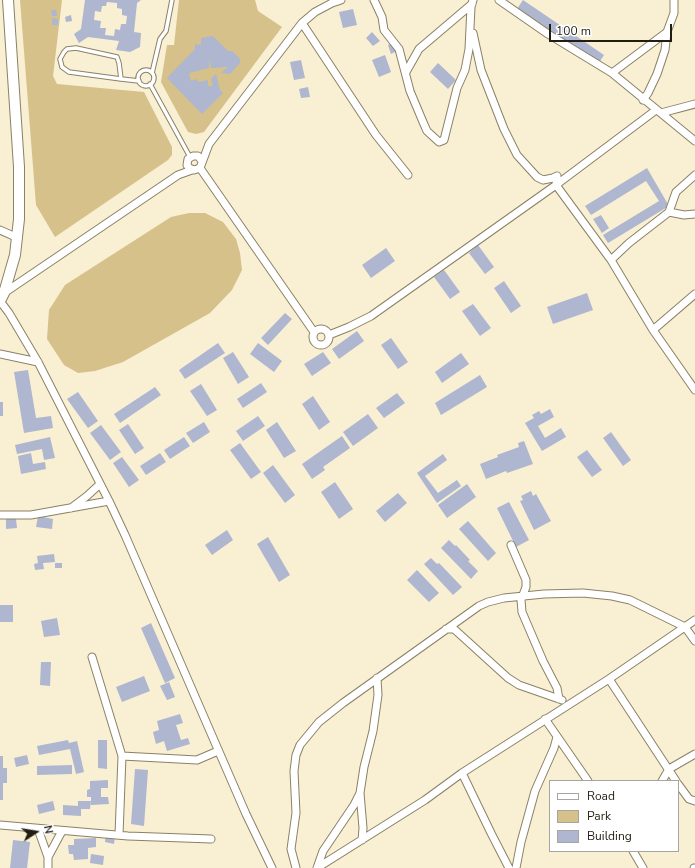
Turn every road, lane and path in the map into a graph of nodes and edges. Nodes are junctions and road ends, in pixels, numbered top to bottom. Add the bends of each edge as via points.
1 (8, 0) edge
2 (172, 0) edge
3 (341, 0) edge
4 (374, 0) edge
5 (499, 0) edge
6 (674, 0) edge
7 (472, 2) edge
8 (471, 19) junction
9 (302, 23) junction
10 (667, 32) junction
11 (406, 72) junction
12 (152, 73) junction
13 (612, 73) junction
14 (121, 79) junction
15 (139, 81) junction
16 (150, 84) junction
17 (643, 100) junction
18 (695, 104) edge
19 (659, 111) junction
20 (695, 141) edge
21 (209, 144) junction
22 (190, 158) junction
23 (201, 164) junction
24 (192, 170) junction
25 (178, 174) junction
26 (408, 175) dead end
27 (695, 175) edge
28 (556, 185) junction
29 (669, 212) junction
30 (695, 214) edge
31 (0, 230) edge
32 (18, 238) junction
33 (611, 260) junction
34 (695, 294) edge
35 (2, 298) edge
36 (653, 330) junction
37 (314, 332) junction
38 (329, 335) junction
39 (0, 354) edge
40 (38, 362) junction
41 (695, 390) edge
42 (100, 484) junction
43 (109, 502) junction
44 (69, 509) junction
45 (0, 515) edge
46 (511, 545) dead end
47 (523, 596) junction
48 (695, 620) edge
49 (685, 627) junction
50 (446, 628) junction
51 (695, 641) edge
52 (92, 657) dead end
53 (377, 678) junction
54 (609, 679) junction
55 (559, 699) junction
56 (570, 703) junction
57 (545, 719) junction
58 (557, 737) junction
59 (218, 751) junction
60 (695, 754) edge
61 (122, 756) junction
62 (669, 769) junction
63 (462, 773) junction
64 (587, 780) edge
65 (663, 780) edge
66 (675, 780) edge
67 (679, 785) edge
68 (360, 793) junction
69 (695, 801) edge
70 (0, 826) edge
71 (38, 829) junction
72 (62, 831) junction
73 (119, 835) junction
74 (211, 838) dead end
75 (362, 840) junction
76 (634, 852) edge
77 (48, 857) junction
78 (48, 868) edge
79 (272, 868) edge
80 (296, 868) edge
81 (317, 868) edge
82 (509, 868) edge
83 (516, 868) edge
84 (643, 868) edge

1 - 32 street via 19,167
2 - 12 lane via 166,31 160,38
3 - 9 street via 315,12
4 - 11 street via 382,17 384,30 399,50
5 - 13 street
6 - 10 street via 674,13
7 - 8 street
7 - 11 street via 419,49
8 - 11 street via 465,70 459,83 444,140 441,142 428,131 423,122 410,91
8 - 28 street via 481,70 517,155 537,177 543,180 557,176
9 - 21 street
9 - 26 street via 372,130
10 - 13 street
10 - 17 street via 661,63
12 - 15 lane via 142,71 139,74
12 - 16 lane via 153,79
13 - 17 street
14 - 14 lane via 69,72 62,66 60,59 67,49 76,48 117,57
14 - 15 lane
15 - 16 lane via 144,85
16 - 22 lane
17 - 19 street
18 - 19 street
19 - 20 street
19 - 28 street
21 - 22 street
21 - 23 street
22 - 23 street via 198,156
22 - 24 street via 187,165
22 - 25 street
23 - 24 street via 196,170
23 - 37 street
24 - 25 street
25 - 35 street
27 - 29 street via 676,192
28 - 33 street
28 - 38 street via 371,316
29 - 30 street
29 - 33 street
31 - 32 street
32 - 35 street
33 - 36 street
34 - 36 street
35 - 40 street
36 - 41 street
37 - 38 street via 324,329
37 - 38 street via 313,339 317,344 324,344
39 - 40 street
40 - 42 street
42 - 43 street
42 - 44 street
43 - 44 street
43 - 59 street
44 - 45 street via 30,515
46 - 47 street via 526,580
47 - 49 street via 583,593 612,596 630,600
47 - 50 street via 488,602
47 - 55 street via 522,612 557,688
48 - 49 street
49 - 51 street
49 - 54 street
50 - 53 street
50 - 55 street via 454,629 508,678
52 - 61 street
53 - 68 street via 374,731
53 - 80 street via 319,722 300,745 294,771 296,813 292,849
54 - 56 street
54 - 62 street
55 - 56 street
56 - 57 street
57 - 58 street
57 - 63 street
58 - 64 street
58 - 83 street via 535,791 520,842
59 - 61 street via 197,760
59 - 79 street
60 - 62 street
61 - 73 street
62 - 65 street
62 - 66 street
63 - 75 street
63 - 82 street
67 - 69 street via 690,800
68 - 75 street
68 - 81 street via 323,851
70 - 71 street
71 - 72 street
71 - 77 street
72 - 73 street
72 - 77 street
73 - 74 street
75 - 81 street
76 - 84 street
77 - 78 street

